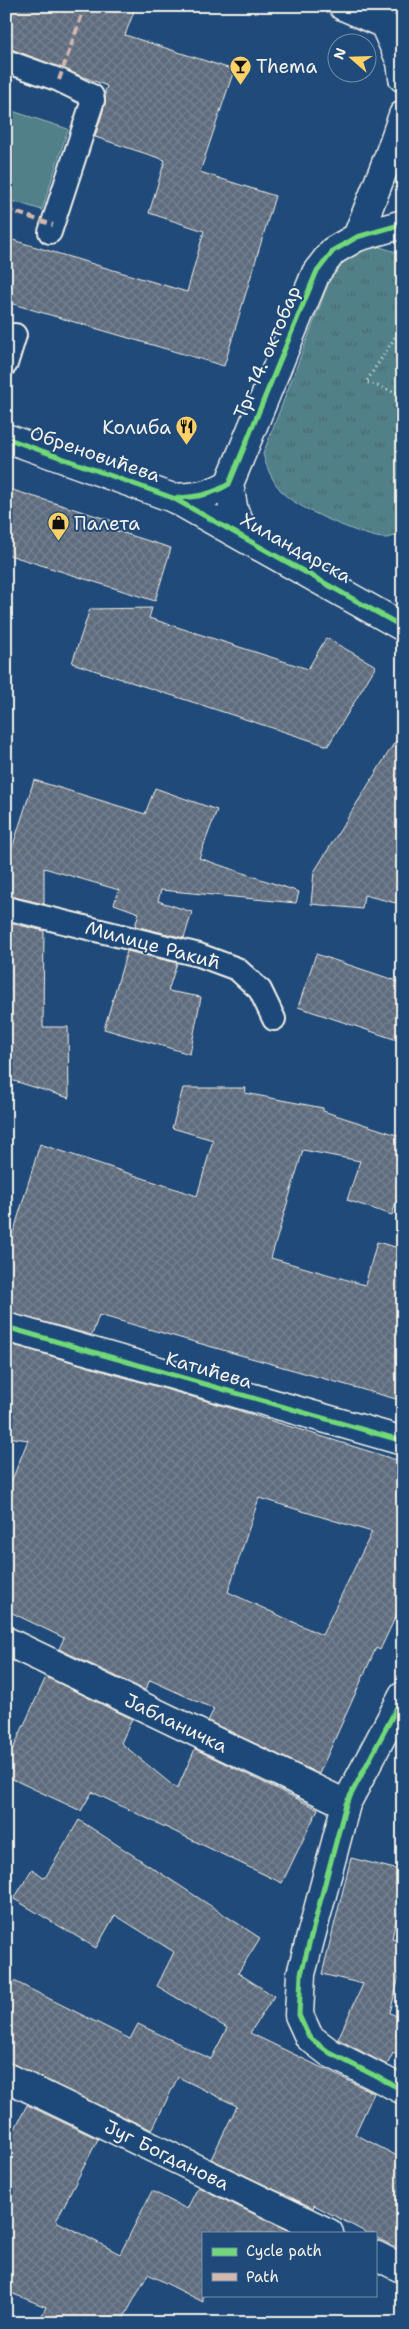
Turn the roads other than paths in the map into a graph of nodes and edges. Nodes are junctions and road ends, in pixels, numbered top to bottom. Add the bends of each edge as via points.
1 (344, 6) edge
2 (6, 61) edge
3 (403, 78) edge
4 (403, 115) edge
5 (403, 224) edge
6 (50, 232) dead end
7 (357, 237) junction
8 (15, 335) dead end
9 (6, 364) edge
10 (6, 438) edge
11 (229, 484) junction
12 (173, 498) junction
13 (248, 538) junction
14 (398, 619) edge
15 (6, 908) edge
16 (274, 1019) dead end
17 (6, 1327) edge
18 (403, 1441) edge
19 (6, 1641) edge
20 (403, 1696) edge
21 (346, 1804) junction
22 (6, 2077) edge
23 (403, 2090) edge
24 (326, 2232) edge
25 (376, 2256) edge
26 (403, 2269) edge

1 - 3 street via 384,24 401,62
2 - 6 lane via 92,96 74,164
4 - 7 street
5 - 7 street, Трг 14. октобар
7 - 11 street, Трг 14. октобар via 333,251 316,273
8 - 9 lane
10 - 12 street, Обреновићева
11 - 12 street via 212,494
11 - 13 street via 234,512
12 - 13 street, Хиландарска
13 - 14 street, Хиландарска
15 - 16 lane, Милице Ракић via 199,955 237,969 260,990
17 - 18 street, Катићева
19 - 21 street, Јабланичка
20 - 21 street
21 - 23 street via 301,1974 299,2015 309,2037 330,2053
22 - 24 street, Југ Богданова
25 - 26 street

